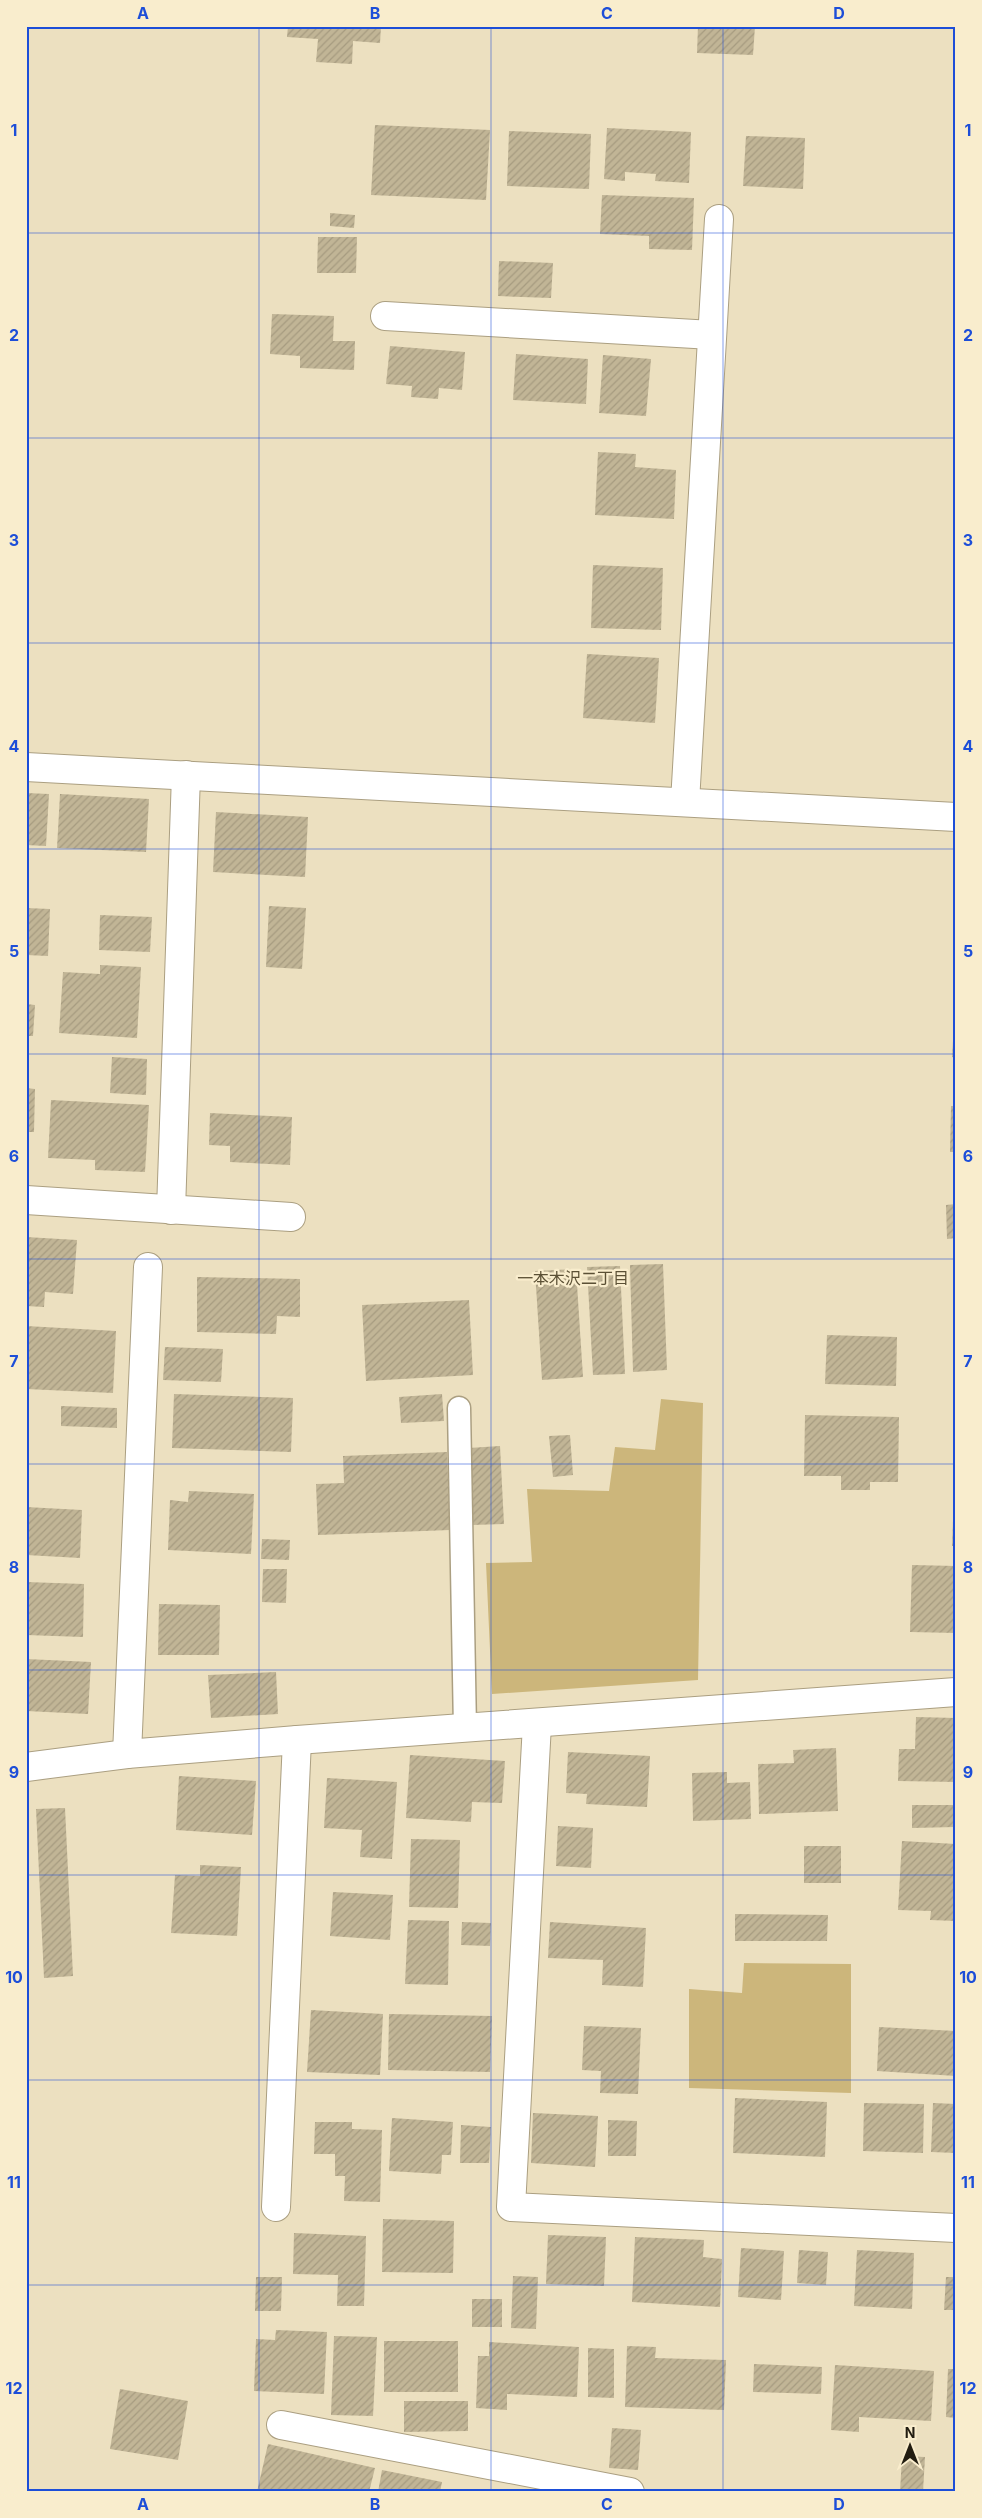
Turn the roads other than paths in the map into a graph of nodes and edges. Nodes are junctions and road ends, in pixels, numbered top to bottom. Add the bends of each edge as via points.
1 (719, 219) dead end
2 (385, 316) dead end
3 (712, 335) junction
4 (26, 767) edge
5 (186, 775) junction
6 (685, 802) junction
7 (956, 817) edge
8 (26, 1200) edge
9 (171, 1210) junction
10 (291, 1217) dead end
11 (148, 1267) dead end
12 (459, 1408) dead end
13 (956, 1692) edge
14 (537, 1724) junction
15 (465, 1729) junction
16 (297, 1740) junction
17 (127, 1754) junction
18 (26, 1767) edge
19 (276, 2207) dead end
20 (956, 2228) edge
21 (280, 2425) dead end
22 (630, 2492) edge

1 - 3 street
2 - 3 street
3 - 6 street
4 - 5 street
5 - 6 street
5 - 9 street
6 - 7 street
8 - 9 street
9 - 10 street
11 - 17 street
12 - 15 lane
13 - 14 street
14 - 15 street
14 - 20 street via 511,2207
15 - 16 street
16 - 17 street
16 - 19 street
17 - 18 street
21 - 22 street

